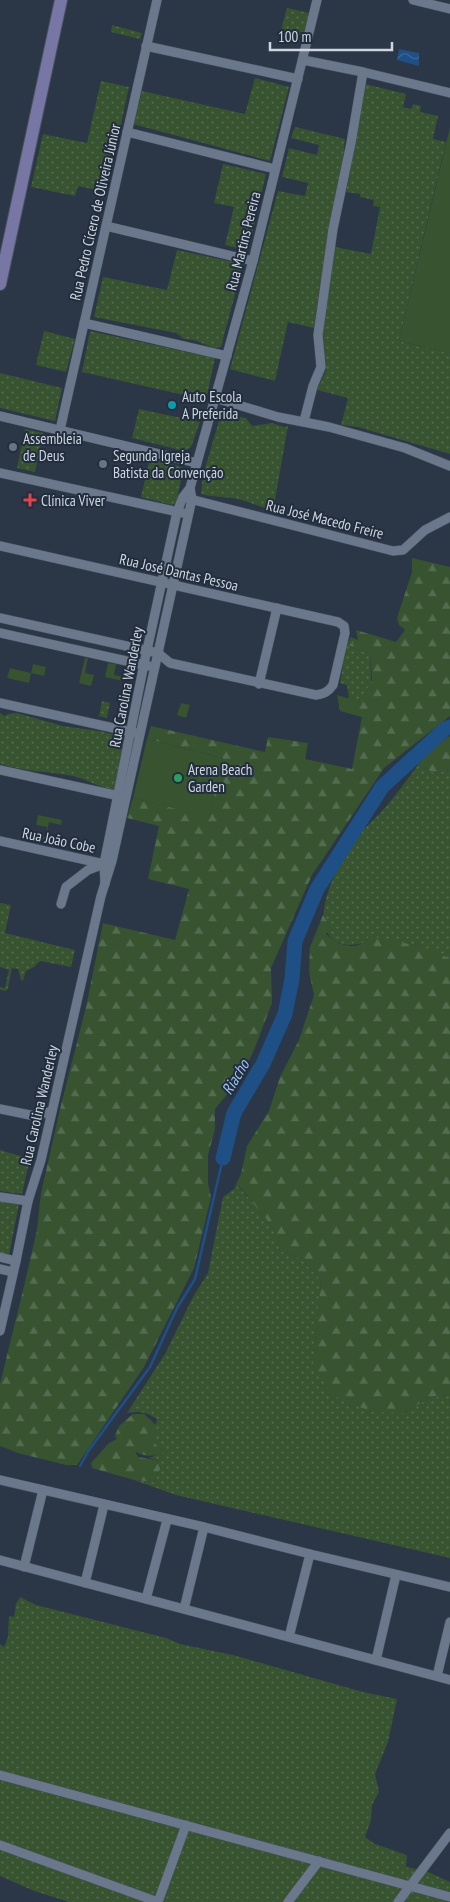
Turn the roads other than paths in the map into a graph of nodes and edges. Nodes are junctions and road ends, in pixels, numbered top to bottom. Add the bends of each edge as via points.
1 (61, 0) edge
2 (156, 0) edge
3 (317, 0) edge
4 (413, 0) edge
5 (450, 9) edge
6 (146, 46) junction
7 (303, 60) junction
8 (363, 72) junction
9 (298, 79) junction
10 (450, 93) edge
11 (127, 132) junction
12 (275, 168) junction
13 (106, 226) junction
14 (253, 261) junction
15 (0, 284) edge
16 (84, 323) junction
17 (227, 356) junction
18 (215, 398) junction
19 (0, 416) edge
20 (304, 421) junction
21 (60, 430) junction
22 (197, 463) junction
23 (450, 466) edge
24 (0, 473) edge
25 (188, 498) junction
26 (178, 512) junction
27 (189, 514) junction
28 (450, 517) edge
29 (0, 546) edge
30 (163, 582) junction
31 (173, 584) junction
32 (277, 608) junction
33 (0, 618) edge
34 (0, 633) edge
35 (147, 650) junction
36 (158, 653) junction
37 (170, 663) junction
38 (144, 664) junction
39 (154, 667) junction
40 (259, 684) junction
41 (0, 703) edge
42 (136, 733) junction
43 (0, 770) edge
44 (122, 797) junction
45 (0, 841) edge
46 (108, 862) junction
47 (61, 904) dead end
48 (0, 1109) edge
49 (52, 1110) junction
50 (0, 1196) edge
51 (28, 1201) junction
52 (0, 1257) edge
53 (16, 1261) junction
54 (0, 1269) edge
55 (13, 1272) junction
56 (0, 1330) edge
57 (0, 1480) edge
58 (43, 1490) junction
59 (104, 1505) junction
60 (167, 1520) junction
61 (204, 1527) junction
62 (310, 1554) junction
63 (0, 1560) edge
64 (24, 1567) junction
65 (396, 1575) junction
66 (85, 1583) junction
67 (450, 1587) edge
68 (146, 1599) junction
69 (184, 1609) junction
70 (450, 1622) edge
71 (289, 1637) junction
72 (376, 1660) junction
73 (437, 1676) junction
74 (450, 1680) edge
75 (0, 1775) edge
76 (186, 1825) junction
77 (450, 1833) edge
78 (0, 1845) edge
79 (320, 1861) junction
80 (410, 1886) junction
81 (450, 1897) edge
82 (158, 1902) edge
83 (288, 1902) edge
84 (398, 1902) edge

1 - 15 main road
2 - 6 street, Rua Pedro Cícero de Oliveira Júnior
3 - 7 street, Rua Martins Pereira
4 - 5 street
6 - 9 street
6 - 11 street, Rua Pedro Cícero de Oliveira Júnior
7 - 8 street
7 - 9 street, Rua Martins Pereira
8 - 10 street
8 - 20 street via 333,229 318,335 321,368
9 - 12 street, Rua Martins Pereira
11 - 12 street
11 - 13 street, Rua Pedro Cícero de Oliveira Júnior
12 - 14 street, Rua Martins Pereira
13 - 14 street
13 - 16 street, Rua Pedro Cícero de Oliveira Júnior
14 - 17 street, Rua Martins Pereira
16 - 17 street
16 - 21 street, Rua Pedro Cícero de Oliveira Júnior
17 - 18 street, Rua Martins Pereira
18 - 20 street via 278,417
18 - 22 street, Rua Martins Pereira
19 - 21 street
20 - 23 street via 405,448
21 - 22 street
22 - 25 street, Rua Martins Pereira
24 - 26 street
25 - 26 street, Rua Carolina Wanderley
25 - 27 street, Rua Carolina Wanderley
25 - 28 street, Rua José Macedo Freire via 393,551 403,550 425,530
26 - 27 street
26 - 30 street, Rua Carolina Wanderley
27 - 31 street, Rua Carolina Wanderley
29 - 30 street, Rua José Dantas Pessoa
30 - 31 street, Rua José Dantas Pessoa
30 - 35 street, Rua Carolina Wanderley
31 - 32 street, Rua José Dantas Pessoa
31 - 36 street, Rua Carolina Wanderley
32 - 40 street
32 - 40 street, Rua José Dantas Pessoa via 344,626 333,685 324,694 310,694
33 - 35 street
34 - 38 street
35 - 36 street
35 - 38 street, Rua Carolina Wanderley
36 - 37 street
36 - 39 street, Rua Carolina Wanderley
37 - 39 street
37 - 40 street
38 - 39 street
38 - 42 street, Rua Carolina Wanderley
39 - 42 street, Rua Carolina Wanderley
41 - 42 street
42 - 44 street, Rua Carolina Wanderley
43 - 44 street
44 - 46 street, Rua Carolina Wanderley
45 - 46 street, Rua João Cobe
46 - 47 street via 88,870 66,887
46 - 49 street, Rua Carolina Wanderley
48 - 49 street via 35,1116
49 - 51 street, Rua Carolina Wanderley via 42,1160
50 - 51 street
51 - 53 street, Rua Carolina Wanderley
52 - 53 street
53 - 55 street, Rua Carolina Wanderley
54 - 55 street
55 - 56 street, Rua Carolina Wanderley
57 - 58 street
58 - 59 street
58 - 64 street
59 - 60 street
59 - 66 street
60 - 61 street
60 - 68 street
61 - 62 street
61 - 69 street
62 - 65 street
62 - 71 street
63 - 64 street
64 - 66 street
65 - 67 street
65 - 72 street
66 - 68 street
68 - 69 street
69 - 71 street
70 - 73 street
71 - 72 street
72 - 73 street
73 - 74 street
75 - 76 street
76 - 79 street
76 - 82 street
77 - 80 street
78 - 82 street
79 - 80 street
79 - 83 street
80 - 81 street
80 - 84 street

